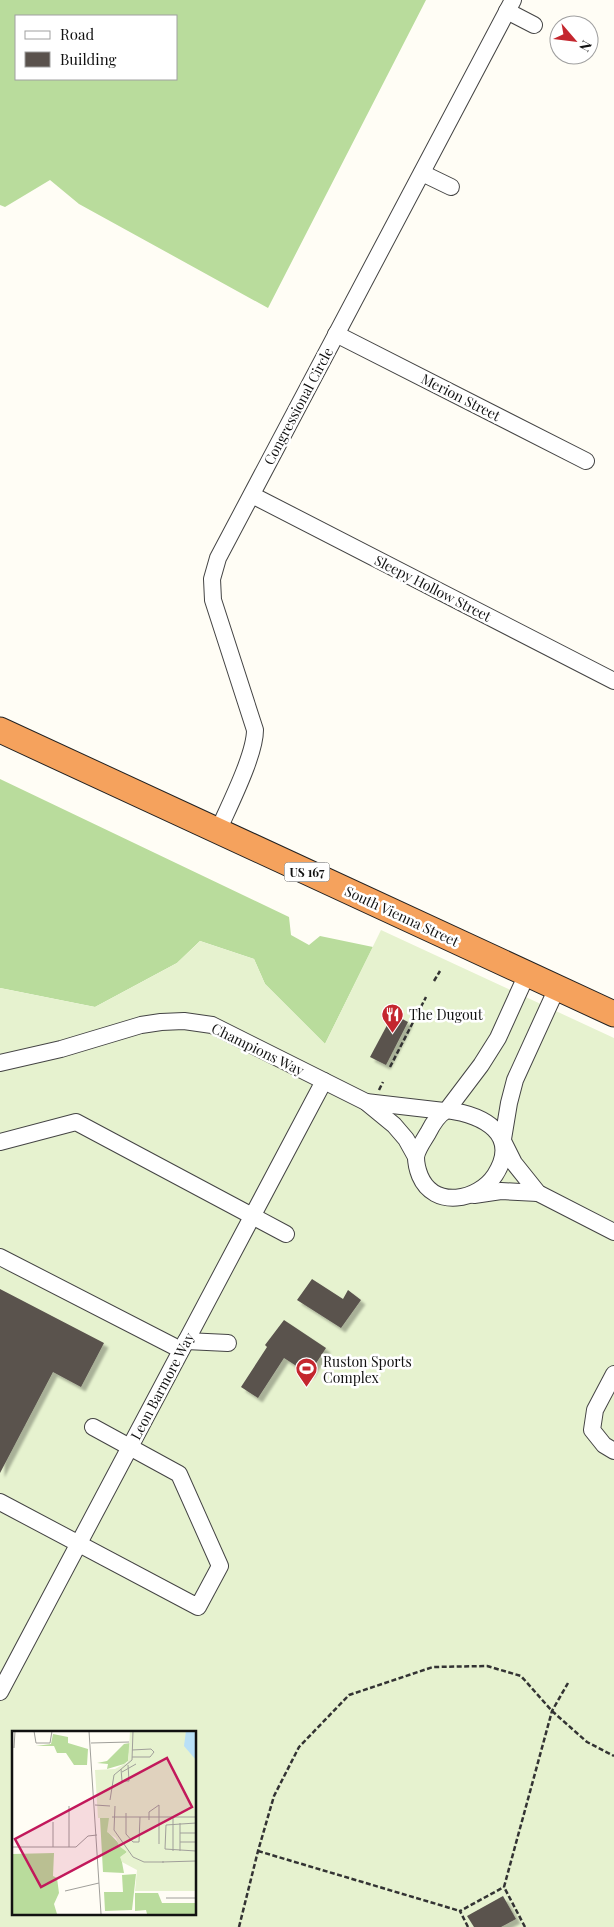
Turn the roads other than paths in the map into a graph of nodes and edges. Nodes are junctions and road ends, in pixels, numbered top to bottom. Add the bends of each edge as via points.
1 (510, 5) edge
2 (534, 25) dead end
3 (422, 173) junction
4 (451, 187) dead end
5 (336, 334) junction
6 (586, 461) dead end
7 (252, 495) junction
8 (614, 681) edge
9 (0, 730) edge
10 (218, 831) junction
11 (527, 974) junction
12 (557, 988) junction
13 (614, 1014) edge
14 (0, 1063) edge
15 (324, 1081) junction
16 (366, 1102) junction
17 (446, 1111) junction
18 (503, 1141) junction
19 (0, 1142) edge
20 (416, 1157) junction
21 (538, 1193) junction
22 (472, 1195) junction
23 (252, 1216) junction
24 (614, 1232) edge
25 (286, 1234) dead end
26 (0, 1257) edge
27 (228, 1343) dead end
28 (183, 1346) junction
29 (614, 1374) edge
30 (93, 1427) dead end
31 (130, 1447) junction
32 (614, 1450) edge
33 (0, 1502) edge
34 (78, 1544) junction
35 (2, 1681) edge

1 - 2 street
1 - 3 street, Congressional Circle
3 - 4 street
3 - 5 street, Congressional Circle
5 - 6 street, Merion Street
5 - 7 street, Congressional Circle
7 - 8 street, Sleepy Hollow Street
7 - 10 street, Congressional Circle via 218,558 212,578 213,600 255,730 246,763
9 - 10 highway, South Vienna Street / US 167
10 - 11 highway, South Vienna Street / US 167
11 - 12 highway, South Vienna Street / US 167
11 - 17 street via 498,1038
12 - 13 highway, South Vienna Street / US 167
12 - 18 street via 515,1080
14 - 15 street, Champions Way via 141,1025 184,1021 212,1025
15 - 16 street, Champions Way
15 - 23 street, Leon Barmore Way
16 - 17 street, Champions Way
16 - 20 street, Champions Way via 394,1125
17 - 18 street, Champions Way via 464,1112 479,1118 489,1124
17 - 20 street via 423,1140
18 - 21 street, Champions Way via 514,1163
18 - 22 street via 494,1176
19 - 23 street via 76,1122
20 - 22 street, Champions Way via 419,1174 435,1193 454,1199
21 - 22 street, Champions Way via 501,1191
21 - 24 street, Champions Way
23 - 25 street
23 - 28 street, Leon Barmore Way
26 - 28 street
27 - 28 street
28 - 31 street, Leon Barmore Way
29 - 32 street via 592,1421 592,1430 597,1438
30 - 31 street
31 - 34 street, Leon Barmore Way
31 - 34 street via 179,1474 220,1566 198,1607
33 - 34 street
34 - 35 street, Leon Barmore Way

